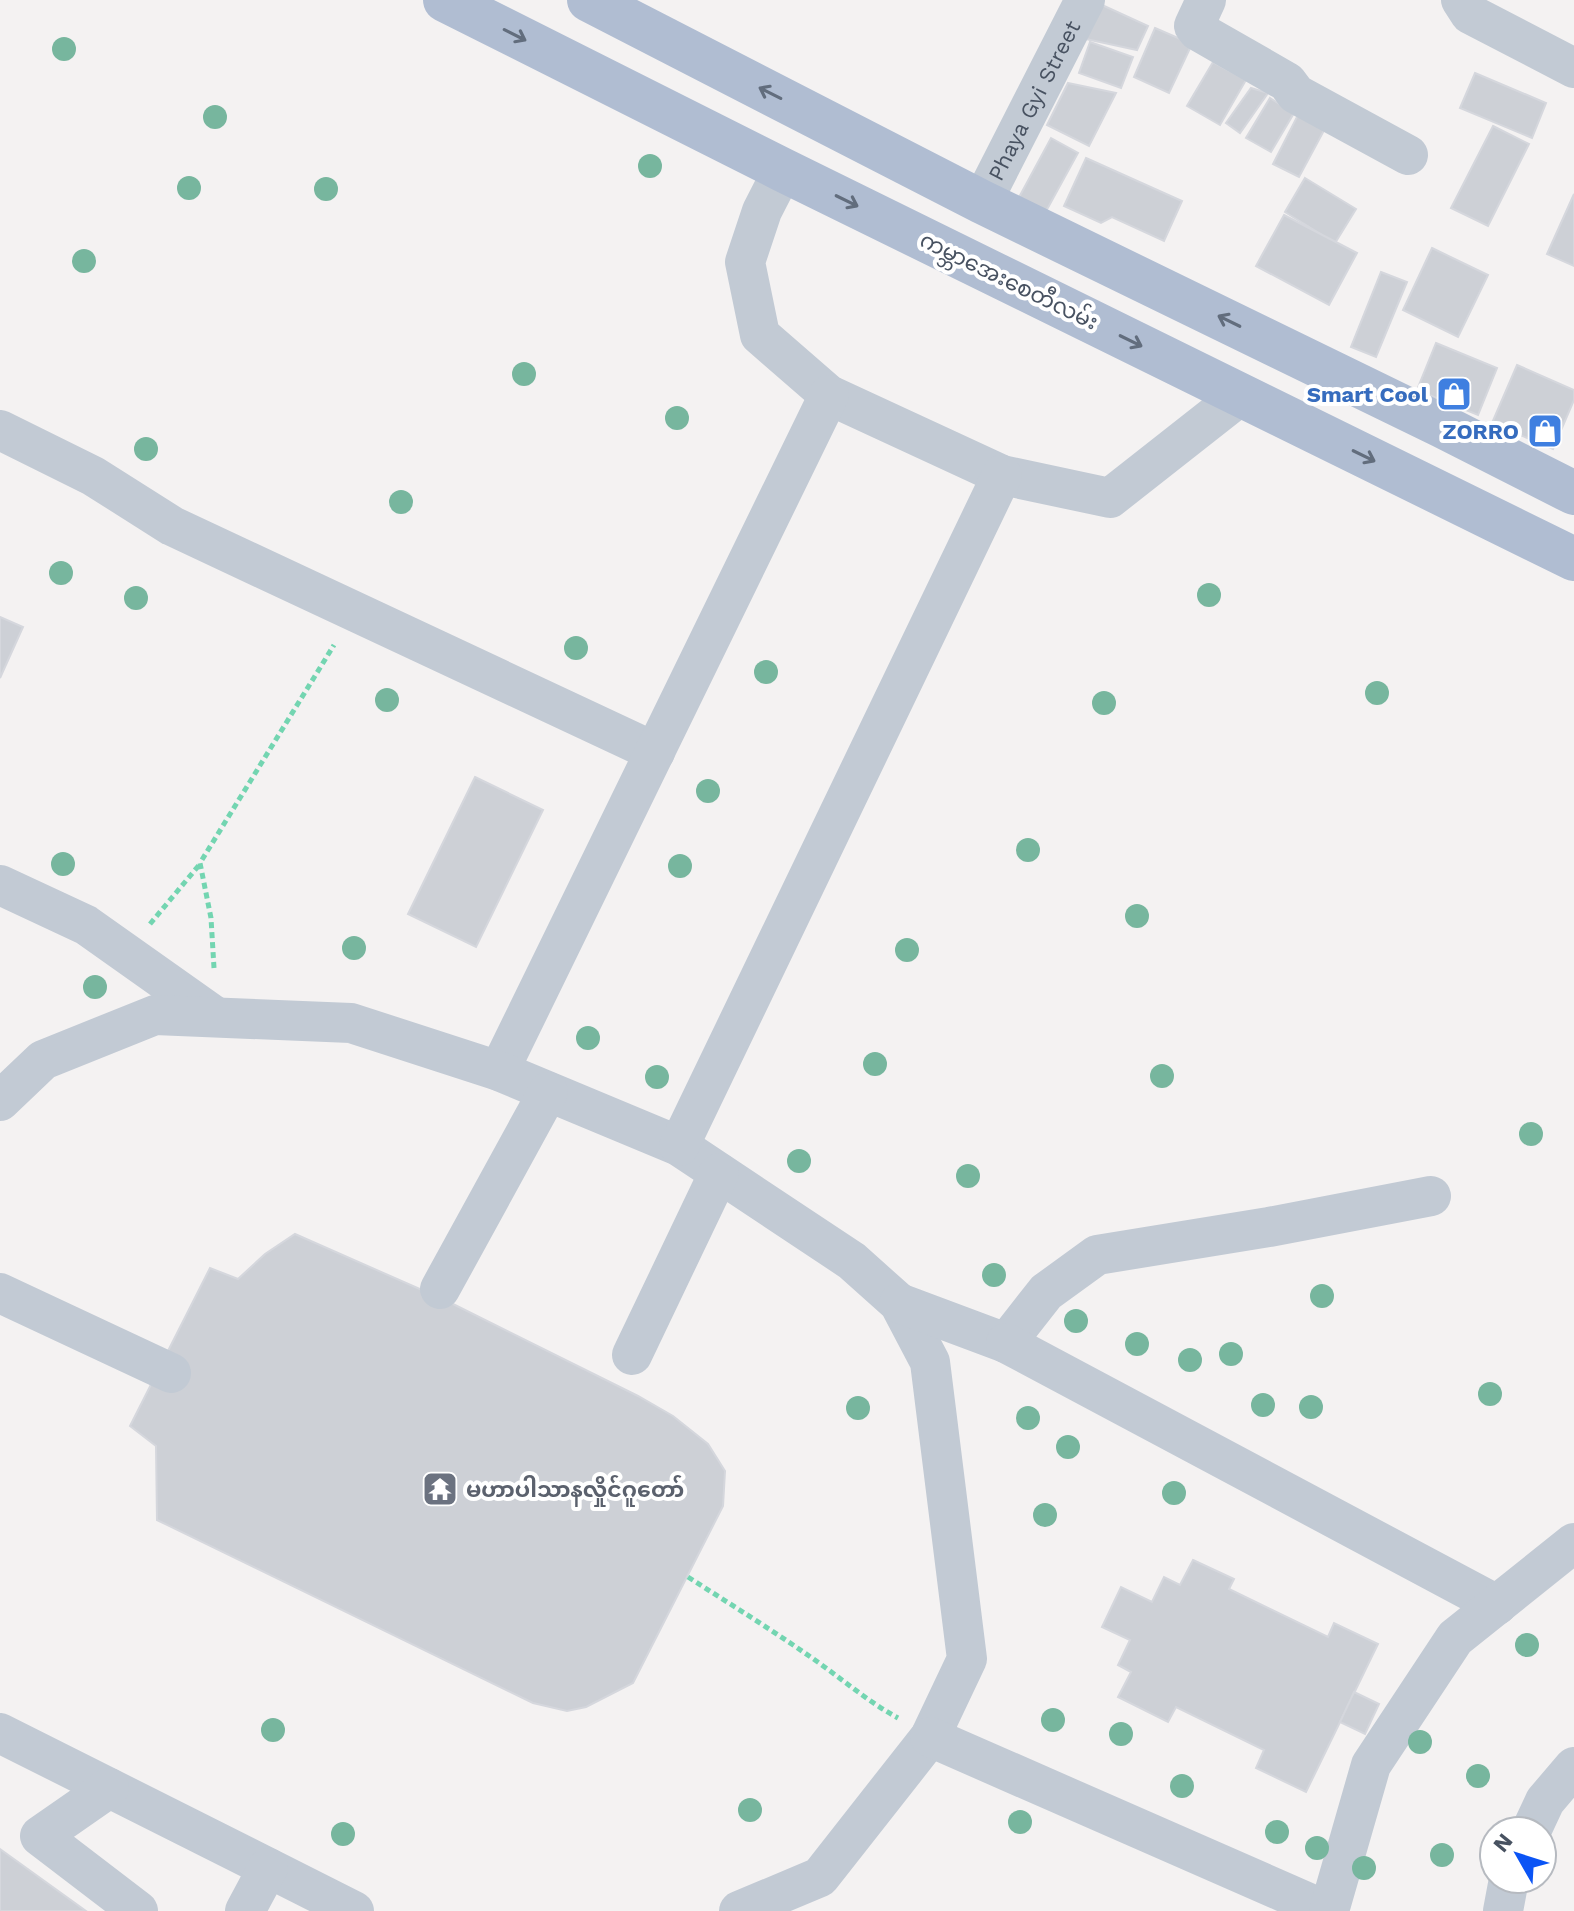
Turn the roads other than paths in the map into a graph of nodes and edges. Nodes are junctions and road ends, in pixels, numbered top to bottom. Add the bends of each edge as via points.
1 (445, 0) edge
2 (589, 0) edge
3 (1085, 0) edge
4 (1206, 0) edge
5 (1461, 0) edge
6 (1574, 68) edge
7 (821, 119) junction
8 (1408, 155) dead end
9 (790, 174) junction
10 (982, 202) junction
11 (1281, 347) junction
12 (829, 395) junction
13 (1248, 398) junction
14 (1442, 426) junction
15 (0, 430) edge
16 (1002, 475) junction
17 (1414, 480) junction
18 (1574, 493) edge
19 (1574, 559) edge
20 (655, 752) junction
21 (0, 885) edge
22 (216, 1017) junction
23 (499, 1071) junction
24 (548, 1092) junction
25 (0, 1101) edge
26 (679, 1146) junction
27 (719, 1173) junction
28 (1431, 1196) dead end
29 (440, 1289) dead end
30 (0, 1293) edge
31 (899, 1303) junction
32 (1006, 1343) junction
33 (632, 1355) dead end
34 (171, 1373) dead end
35 (1574, 1543) edge
36 (1497, 1605) junction
37 (0, 1733) edge
38 (930, 1737) junction
39 (1574, 1767) edge
40 (109, 1788) junction
41 (1538, 1815) edge
42 (268, 1868) junction
43 (138, 1911) edge
44 (245, 1911) edge
45 (354, 1911) edge
46 (739, 1911) edge
47 (1328, 1911) edge

1 -> 9 main road, ကမ္ဘာအေးစေတီလမ်း
7 -> 2 main road
3 - 10 street, Phaya Gyi Street
4 - 8 street via 1195,20 1198,31 1287,82 1296,94
5 - 6 street via 1470,14
7 - 9 main road
7 - 10 main road
9 - 12 street via 762,211 745,262 760,335
9 -> 13 main road, ကမ္ဘာအေးစေတီလမ်း
11 -> 10 main road
11 - 13 main road
11 - 14 main road
12 - 16 street
12 - 20 street
13 - 16 street via 1110,498
13 -> 17 main road, ကမ္ဘာအေးစေတီလမ်း
14 - 17 main road
14 - 18 main road
15 - 20 street via 93,476 172,526
16 - 26 street
17 - 19 main road, ကမ္ဘာအေးစေတီလမ်း
20 - 23 street
21 - 22 street via 86,925
22 - 23 street via 351,1023
22 - 25 street via 155,1015 43,1060
23 - 24 street
24 - 26 street
24 - 29 street
26 - 27 street
27 - 31 street via 852,1261
27 - 33 street
28 - 32 street via 1097,1255 1046,1292
30 - 34 street
31 - 32 street
31 - 38 street via 930,1362 967,1659
32 - 36 street
35 - 36 street
36 - 47 street via 1455,1638 1371,1765
37 - 40 street
38 - 46 street via 820,1877
38 - 47 street
39 - 41 street
40 - 42 street
40 - 43 street via 40,1836
42 - 44 street
42 - 45 street

